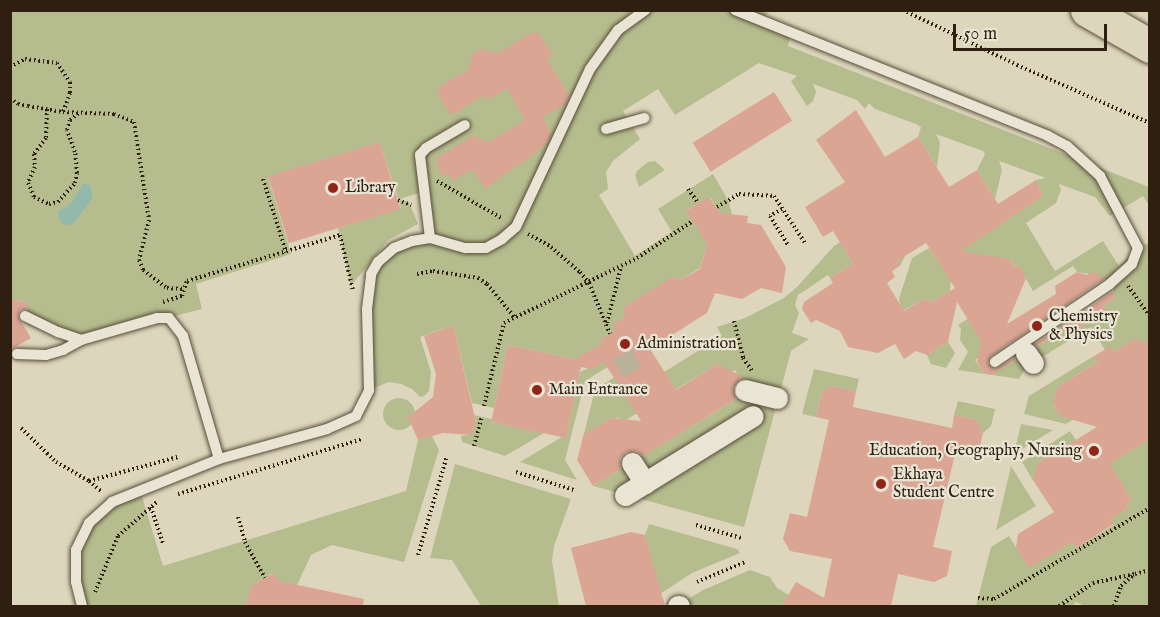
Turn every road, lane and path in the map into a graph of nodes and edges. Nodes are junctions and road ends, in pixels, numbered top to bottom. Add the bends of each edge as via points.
1 (646, 10) edge
2 (735, 10) edge
3 (903, 10) edge
4 (1087, 10) edge
5 (1149, 46) edge
6 (10, 67) edge
7 (10, 98) edge
8 (47, 109) junction
9 (63, 112) junction
10 (79, 113) junction
11 (644, 118) dead end
12 (1149, 123) edge
13 (465, 125) dead end
14 (606, 129) dead end
15 (421, 172) junction
16 (263, 179) dead end
17 (688, 189) dead end
18 (698, 203) dead end
19 (717, 207) dead end
20 (782, 208) junction
21 (693, 221) dead end
22 (516, 227) junction
23 (430, 238) junction
24 (805, 243) dead end
25 (788, 245) dead end
26 (286, 252) junction
27 (621, 266) junction
28 (417, 274) dead end
29 (1121, 276) junction
30 (589, 283) junction
31 (184, 288) junction
32 (357, 301) dead end
33 (161, 302) dead end
34 (25, 316) dead end
35 (1149, 316) edge
36 (515, 318) junction
37 (734, 321) dead end
38 (606, 324) junction
39 (610, 334) dead end
40 (81, 340) junction
41 (16, 354) dead end
42 (995, 362) dead end
43 (751, 384) joint
44 (777, 398) dead end
45 (484, 406) dead end
46 (753, 416) dead end
47 (482, 417) dead end
48 (21, 428) dead end
49 (363, 439) dead end
50 (216, 447) junction
51 (474, 447) dead end
52 (447, 456) dead end
53 (219, 459) junction
54 (632, 463) dead end
55 (516, 472) dead end
56 (89, 481) junction
57 (645, 483) junction
58 (574, 490) dead end
59 (625, 495) dead end
60 (170, 497) dead end
61 (159, 500) dead end
62 (112, 502) junction
63 (151, 507) junction
64 (1149, 508) edge
65 (237, 517) dead end
66 (696, 525) dead end
67 (741, 538) dead end
68 (163, 543) dead end
69 (418, 555) dead end
70 (745, 562) dead end
71 (1149, 570) edge
72 (1135, 574) junction
73 (265, 578) dead end
74 (697, 582) dead end
75 (92, 598) dead end
76 (978, 598) dead end
77 (82, 606) edge
78 (1059, 606) edge
79 (1114, 606) edge

1 - 22 lane via 618,30 590,69
2 - 29 lane via 1067,146 1100,176 1138,248 1132,264
3 - 12 path
4 - 5 main road
6 - 9 path via 25,59 57,63 70,82
7 - 8 path via 18,104
8 - 9 path
8 - 10 path via 46,138 34,154 35,167 28,183 34,197 50,204 58,202 75,183 75,152 67,130 70,120
9 - 10 path
10 - 31 path via 114,114 134,122 149,220 139,260 143,270 166,288
11 - 14 lane
13 - 15 lane via 426,148 420,155
15 - 22 path
15 - 23 lane
16 - 26 path
17 - 18 path
19 - 20 path via 739,194 774,196
20 - 24 path
20 - 25 path via 770,216
21 - 27 path
22 - 23 lane via 486,248 466,248
22 - 30 path via 571,262
23 - 53 lane via 393,248 371,274 367,309 369,390 356,416 327,429
26 - 31 path via 187,281
26 - 32 path via 340,235
27 - 30 path
27 - 38 path
28 - 36 path via 434,271 478,278
29 - 35 path
29 - 42 lane
30 - 36 path
30 - 38 path
31 - 33 path via 182,296
34 - 40 lane
36 - 45 path via 504,323
37 - 43 path
38 - 39 path
40 - 41 lane via 46,354
40 - 50 lane via 169,318 177,325 190,356
43 - 44 street
46 - 57 street
47 - 51 path
48 - 56 path via 56,462
49 - 60 path
50 - 53 lane
50 - 56 path
52 - 69 path
53 - 62 lane
54 - 57 street
55 - 58 path
56 - 62 path
57 - 59 street
61 - 63 path
62 - 77 lane via 89,523 76,550 76,582
63 - 68 path
63 - 75 path via 118,536
64 - 76 path via 994,599
65 - 73 path via 245,543
66 - 67 path
70 - 74 path
71 - 72 path
72 - 78 path via 1093,583
72 - 79 path via 1121,586

